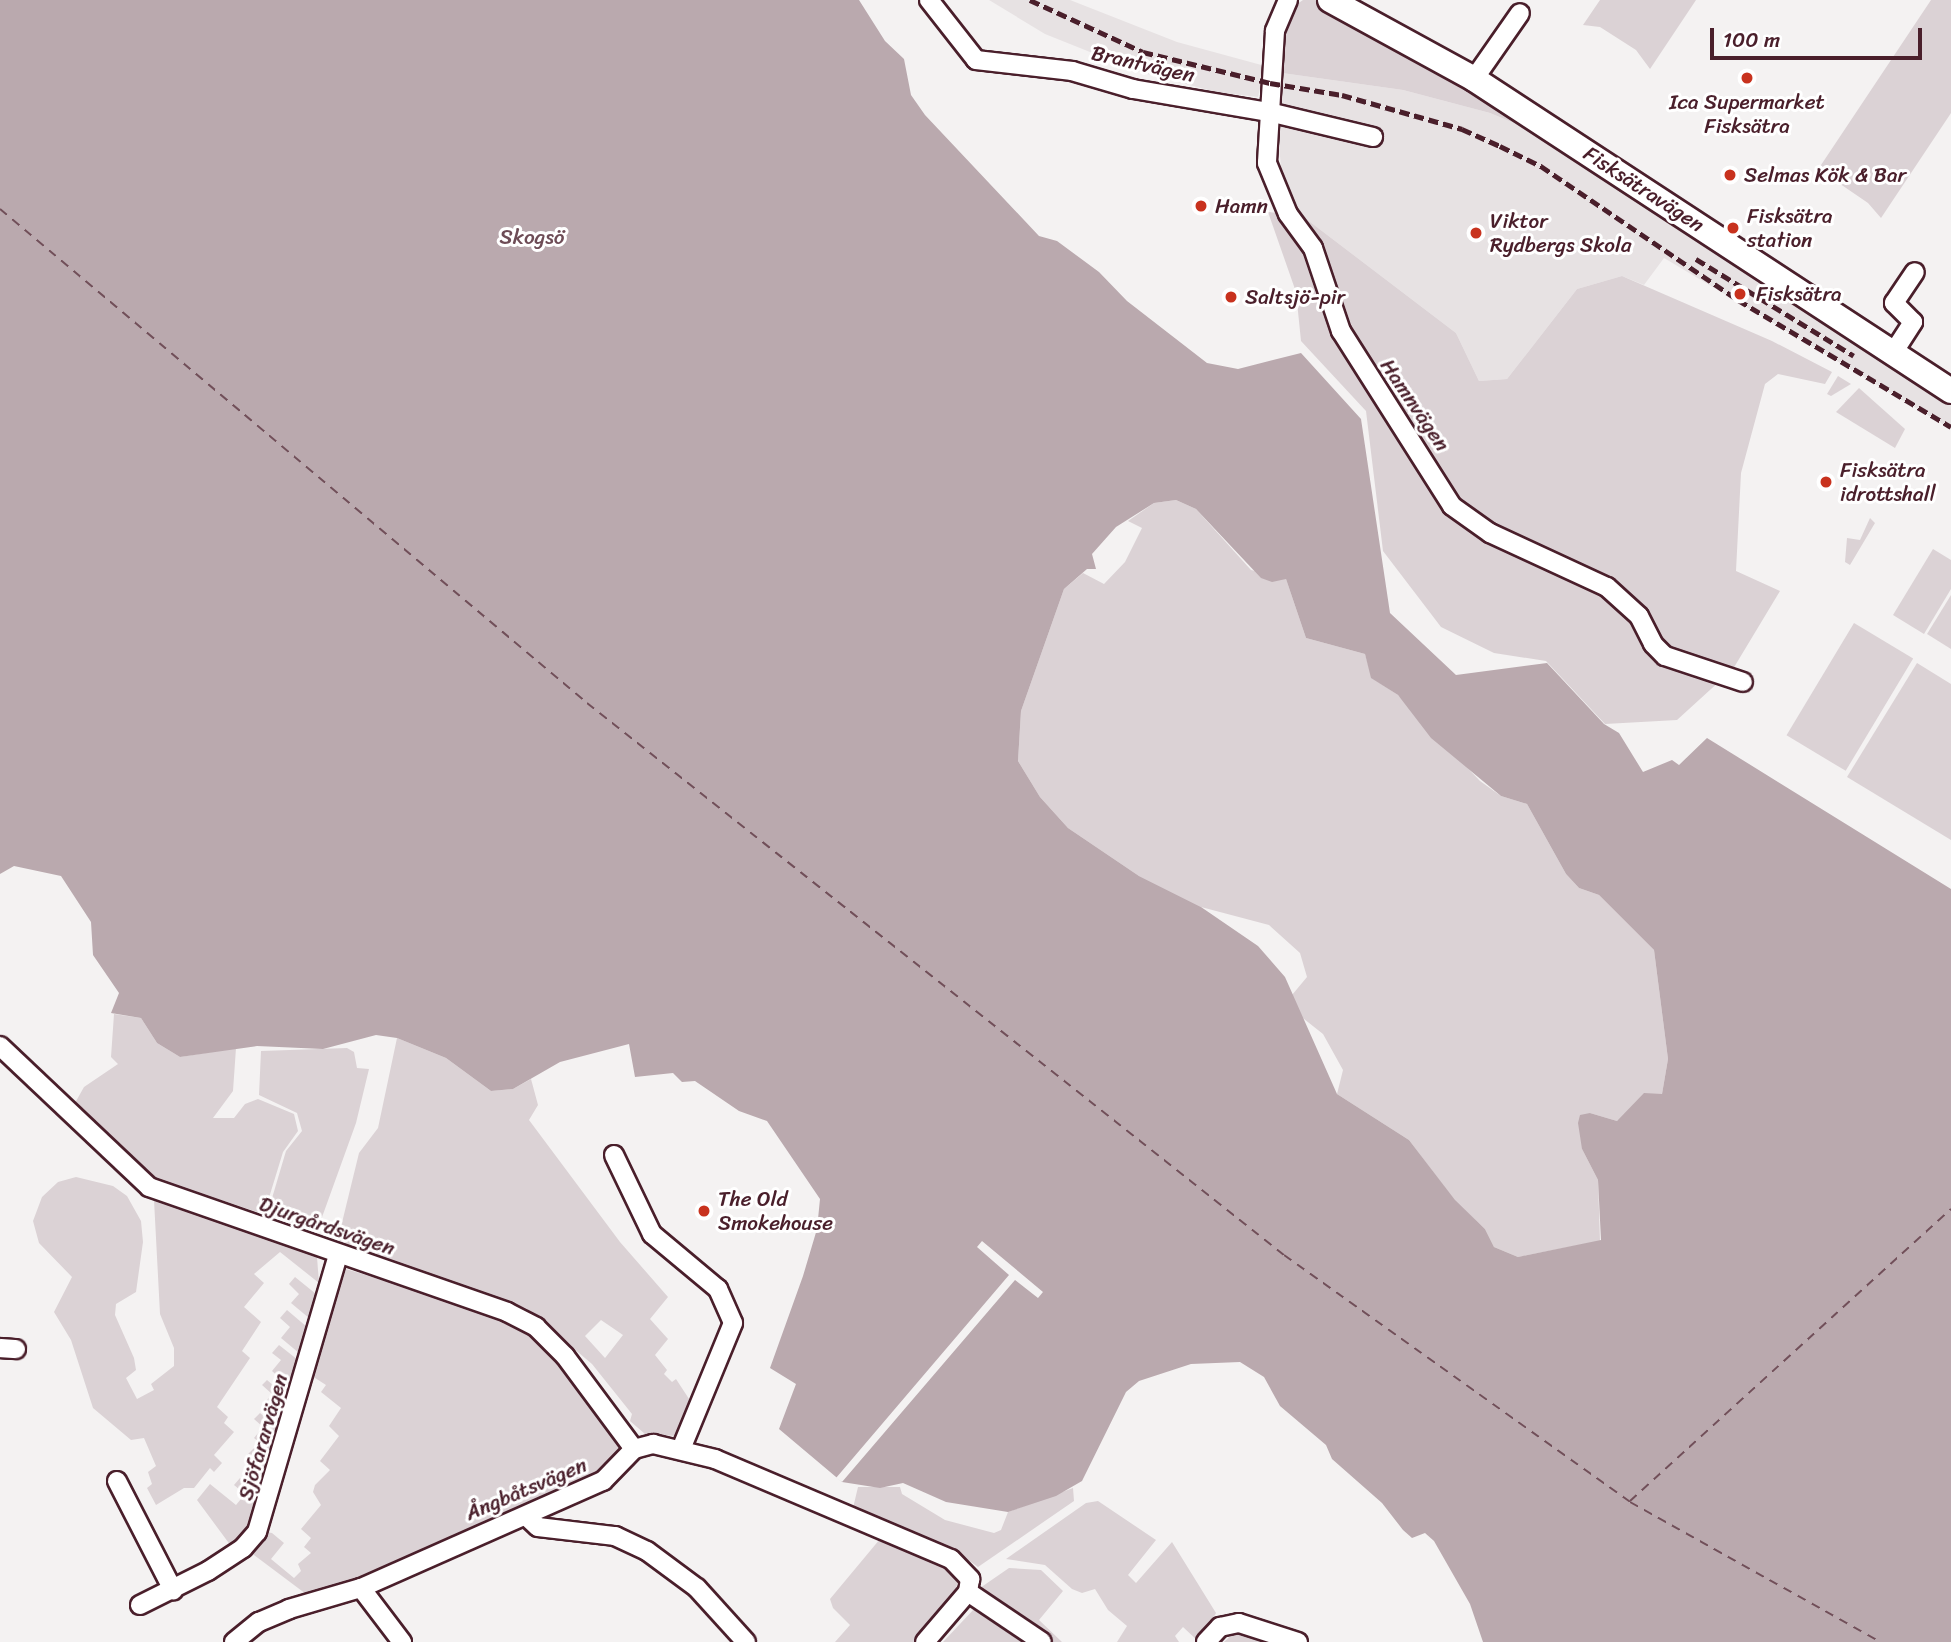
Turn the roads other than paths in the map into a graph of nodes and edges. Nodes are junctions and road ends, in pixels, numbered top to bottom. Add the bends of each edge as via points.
1 (929, 0) edge
2 (1288, 0) edge
3 (1330, 0) edge
4 (1520, 13) dead end
5 (1474, 79) junction
6 (1269, 112) junction
7 (1373, 137) dead end
8 (1915, 272) dead end
9 (1893, 353) junction
10 (1951, 391) edge
11 (1743, 682) dead end
12 (0, 1046) edge
13 (614, 1155) dead end
14 (338, 1255) junction
15 (682, 1447) junction
16 (634, 1449) junction
17 (117, 1481) dead end
18 (526, 1516) junction
19 (361, 1588) junction
20 (173, 1590) junction
21 (968, 1592) junction
22 (140, 1605) dead end
23 (234, 1642) edge
24 (402, 1642) edge
25 (747, 1642) edge
26 (925, 1642) edge
27 (1042, 1642) edge
28 (1206, 1642) edge
29 (1298, 1642) edge

1 - 6 street, Brantvägen via 976,60 1072,71 1133,89
2 - 6 street, Hamnvägen via 1275,32
3 - 5 street, Fisksätravägen
4 - 5 street
5 - 9 street, Fisksätravägen
6 - 7 street, Brantvägen
6 - 11 street, Hamnvägen via 1267,163 1288,214 1313,248 1341,331 1452,506 1490,533 1607,587 1639,616 1653,644 1665,656
8 - 9 street via 1894,303 1913,321
9 - 10 street, Fisksätravägen
12 - 14 street, Djurgårdsvägen via 149,1187
13 - 15 street via 652,1234 718,1289 733,1323
14 - 16 street, Djurgårdsvägen via 507,1311 536,1327 565,1356
14 - 20 street, Sjöfararvägen via 257,1532 243,1548
15 - 16 street via 653,1444
15 - 21 street via 951,1559 970,1579
16 - 18 street, Ångbåtsvägen via 603,1481
17 - 20 street
18 - 19 street, Ångbåtsvägen
18 - 25 street via 538,1527 615,1536 647,1551 697,1588
19 - 23 street, Ångbåtsvägen via 289,1609 259,1622
19 - 24 street
20 - 22 street, Sjöfararvägen
21 - 26 street
21 - 27 street
28 - 29 street via 1220,1627 1239,1623

